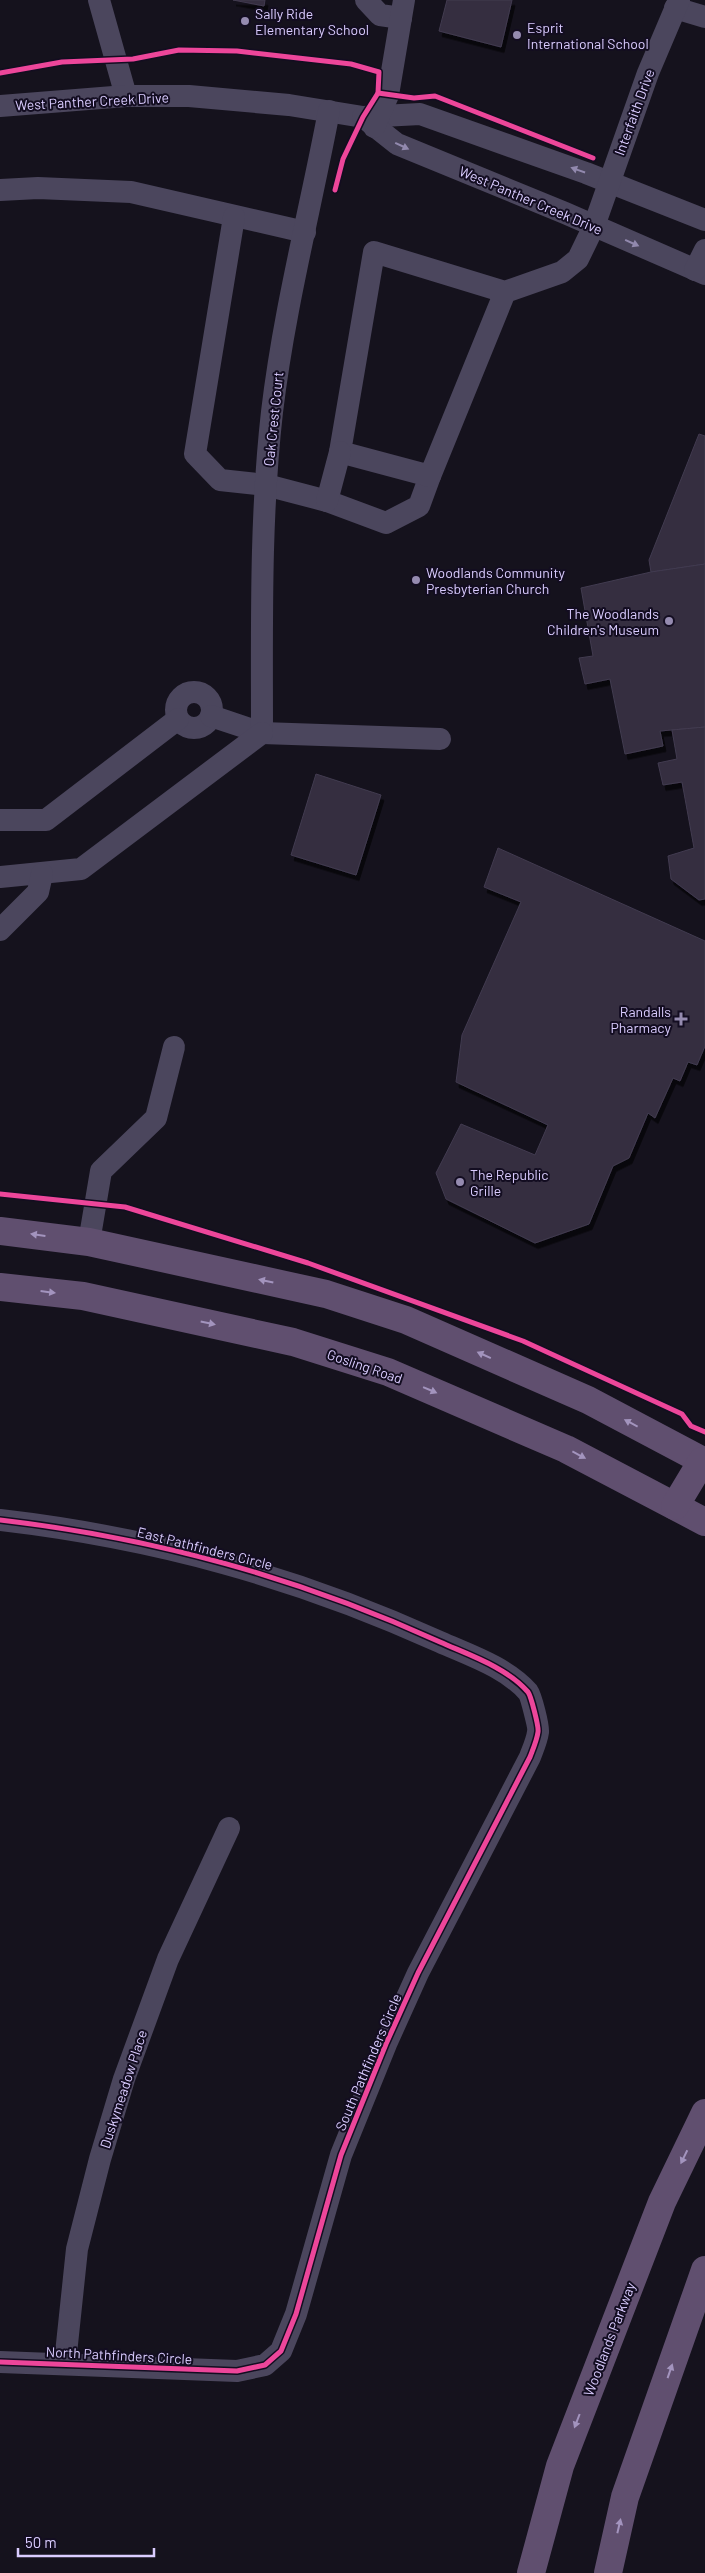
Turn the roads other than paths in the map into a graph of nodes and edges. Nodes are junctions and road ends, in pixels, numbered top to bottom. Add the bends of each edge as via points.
1 (99, 0) edge
2 (366, 0) edge
3 (677, 4) edge
4 (403, 9) edge
5 (705, 17) edge
6 (126, 96) junction
7 (0, 106) edge
8 (329, 111) junction
9 (372, 120) junction
10 (609, 182) junction
11 (0, 190) edge
12 (234, 217) junction
13 (705, 220) edge
14 (594, 226) junction
15 (305, 232) junction
16 (705, 250) edge
17 (700, 272) edge
18 (505, 292) junction
19 (340, 452) junction
20 (430, 476) junction
21 (266, 484) junction
22 (327, 502) junction
23 (211, 716) junction
24 (178, 719) junction
25 (262, 733) junction
26 (440, 739) dead end
27 (0, 820) edge
28 (42, 874) junction
29 (0, 877) edge
30 (0, 930) edge
31 (174, 1047) dead end
32 (0, 1231) edge
33 (90, 1242) junction
34 (0, 1287) edge
35 (704, 1461) edge
36 (675, 1506) junction
37 (0, 1520) edge
38 (705, 1522) edge
39 (529, 1693) joint
40 (229, 1828) dead end
41 (705, 2113) edge
42 (705, 2270) edge
43 (0, 2362) edge
44 (65, 2363) junction
45 (237, 2371) joint
46 (530, 2573) edge
47 (608, 2573) edge

1 - 6 street
2 - 4 street via 380,15
3 - 5 street
3 - 10 street, Interfaith Drive
4 - 9 street via 388,95
6 - 7 street, West Panther Creek Drive
6 - 8 street, West Panther Creek Drive via 245,100
8 - 9 street, West Panther Creek Drive
8 - 15 street, Oak Crest Court
10 -> 9 street, West Panther Creek Drive via 420,114
9 -> 14 street, West Panther Creek Drive via 397,144
10 - 13 street, West Panther Creek Drive
10 - 14 street, Interfaith Drive
11 - 12 street via 38,188 131,192
12 - 15 street
12 - 21 street via 196,454 220,480
14 -> 17 street, West Panther Creek Drive
14 - 18 street, Interfaith Drive via 578,259 562,272
15 - 21 street, Oak Crest Court via 283,336
16 - 17 street
18 - 19 street via 374,252
18 - 20 street
19 - 20 street
19 - 22 street
20 - 22 street via 419,506 386,523
21 - 22 street
21 - 25 street, Oak Crest Court
23 - 24 street via 204,725 193,728
23 - 24 street via 208,699 192,692 178,702
23 - 25 street
24 - 27 street via 46,820
25 - 26 street
25 - 28 street via 81,868
28 - 29 street
28 - 30 street via 38,892
31 - 33 street via 156,1118 101,1171
33 -> 32 main road
35 -> 33 main road via 588,1400 406,1320 326,1294
34 -> 36 main road, Gosling Road via 82,1296 293,1342 388,1372 566,1449
35 - 36 main road
36 - 38 main road, Gosling Road
37 - 39 street, East Pathfinders Circle via 115,1536 272,1576 371,1613 475,1658 505,1673
39 - 45 street, South Pathfinders Circle via 539,1731 530,1757 418,1973 386,2044 341,2155 296,2314 281,2351 265,2365
40 - 44 street, Duskymeadow Place via 168,1959 121,2088 77,2249
41 -> 46 main road, Woodlands Parkway via 662,2202 560,2466
47 -> 42 main road via 625,2498
43 - 44 street, North Pathfinders Circle
44 - 45 street, North Pathfinders Circle

